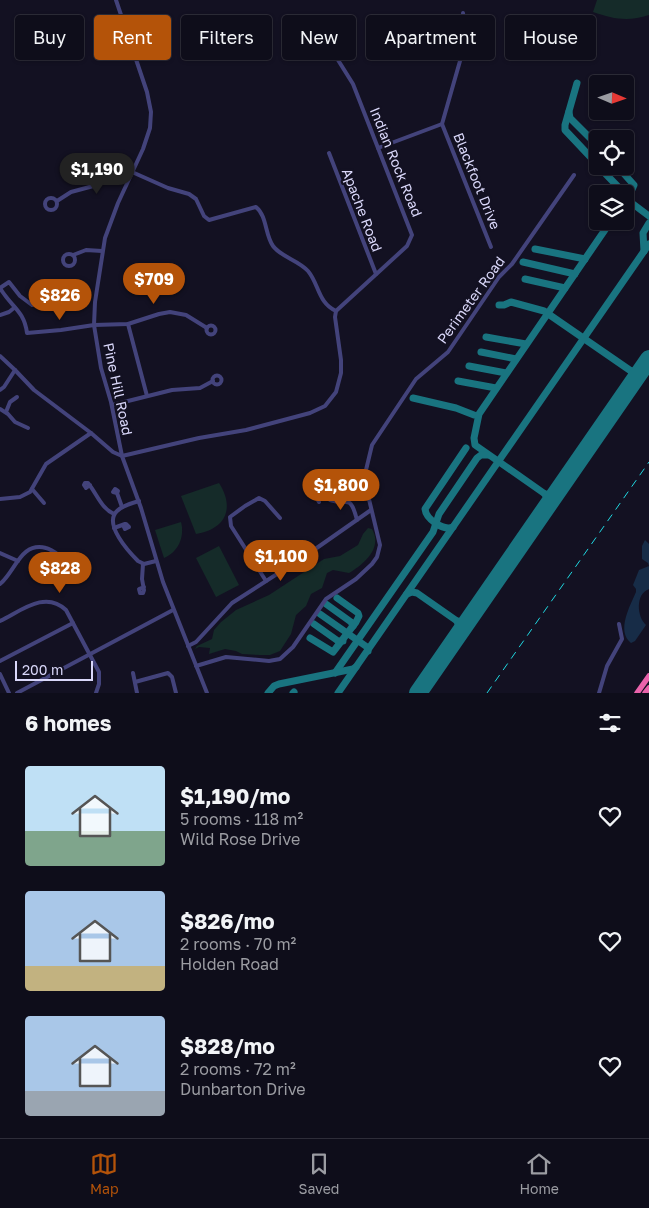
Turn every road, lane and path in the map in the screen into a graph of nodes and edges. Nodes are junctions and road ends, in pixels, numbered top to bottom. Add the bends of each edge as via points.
1 (116, 0) edge
2 (463, 13) dead end
3 (338, 60) edge
4 (442, 124) junction
5 (378, 148) junction
6 (329, 153) dead end
7 (132, 171) junction
8 (574, 176) dead end
9 (57, 201) dead end
10 (491, 247) dead end
11 (102, 251) junction
12 (73, 255) dead end
13 (376, 274) junction
14 (0, 288) edge
15 (32, 304) dead end
16 (14, 308) junction
17 (336, 311) junction
18 (0, 315) edge
19 (128, 324) junction
20 (94, 325) junction
21 (207, 328) dead end
22 (0, 356) edge
23 (17, 372) junction
24 (213, 381) dead end
25 (1, 388) edge
26 (147, 396) junction
27 (17, 397) dead end
28 (112, 406) junction
29 (0, 409) edge
30 (6, 412) junction
31 (28, 428) dead end
32 (92, 433) junction
33 (122, 456) junction
34 (90, 485) dead end
35 (32, 489) junction
36 (117, 494) dead end
37 (0, 499) edge
38 (139, 501) junction
39 (319, 502) dead end
40 (44, 503) dead end
41 (122, 507) junction
42 (371, 510) junction
43 (114, 514) junction
44 (280, 518) dead end
45 (357, 520) junction
46 (123, 525) dead end
47 (114, 528) junction
48 (0, 553) edge
49 (18, 561) junction
50 (156, 561) junction
51 (70, 562) dead end
52 (143, 564) junction
53 (266, 581) junction
54 (0, 584) edge
55 (144, 587) dead end
56 (173, 610) junction
57 (0, 621) edge
58 (73, 623) junction
59 (619, 624) dead end
60 (188, 646) junction
61 (90, 654) junction
62 (0, 661) edge
63 (196, 666) junction
64 (133, 673) dead end
65 (0, 674) edge
66 (649, 676) edge
67 (135, 682) junction
68 (649, 688) edge
69 (9, 693) edge
70 (17, 693) edge
71 (96, 693) edge
72 (137, 693) edge
73 (176, 693) edge
74 (207, 693) edge
75 (599, 693) edge
76 (637, 693) edge
77 (645, 693) edge

1 - 7 street, Pine Hill Road via 151,112 147,141
2 - 4 street via 464,46
3 - 5 street, Indian Rock Road via 350,79
4 - 5 street
4 - 10 street, Blackfoot Drive
5 - 13 street, Indian Rock Road via 412,235 407,246
6 - 13 street, Apache Road
7 - 9 street via 119,168 97,185 71,192
7 - 11 street, Pine Hill Road via 109,224
7 - 17 street via 189,194 209,220 256,207 274,248 307,269 323,302
8 - 42 street, Perimeter Road via 448,352 416,379 376,438 366,470
11 - 12 street via 86,250
11 - 20 street, Pine Hill Road
13 - 17 street, Indian Rock Road
14 - 15 street via 9,282 20,296
14 - 16 street
16 - 18 street
16 - 20 street via 23,315 27,333
17 - 33 street via 341,374 336,392 325,406 246,430
19 - 20 street
19 - 21 street via 174,312 186,315
19 - 26 street
20 - 28 street, Pine Hill Road
22 - 23 street
23 - 25 street
23 - 32 street via 34,390
24 - 26 street via 200,388
26 - 28 street
27 - 30 street via 10,402
28 - 33 street, Pine Hill Road
29 - 30 street
30 - 31 street via 15,422
32 - 33 street
32 - 35 street via 46,464
33 - 38 street, Pine Hill Road
34 - 43 street via 102,506
35 - 37 street via 20,497
35 - 40 street
36 - 41 street
38 - 41 street
38 - 50 street, Pine Hill Road
39 - 45 street via 311,488 319,483 330,500 352,504
41 - 43 street
42 - 45 street
42 - 63 street, Perimeter Road via 380,539 377,557 361,575 326,599 290,652 275,661 229,656
43 - 47 street
44 - 53 street via 259,498 230,517 230,523
45 - 53 street
46 - 47 street
47 - 52 street via 134,557
48 - 49 street
49 - 51 street via 31,549 43,547
49 - 54 street
50 - 52 street
50 - 56 street, Pine Hill Road
52 - 55 street
53 - 60 street via 225,609 196,642
56 - 60 street, Pine Hill Road
56 - 61 street
57 - 58 street via 44,600 62,606
58 - 61 street
58 - 62 street
59 - 75 street via 622,639
60 - 63 street, Pine Hill Road
61 - 70 street
61 - 71 street via 99,674
63 - 74 street, Pine Hill Road
64 - 67 street
65 - 69 street
66 - 76 highway
67 - 72 street
67 - 73 street via 168,673
68 - 77 highway

